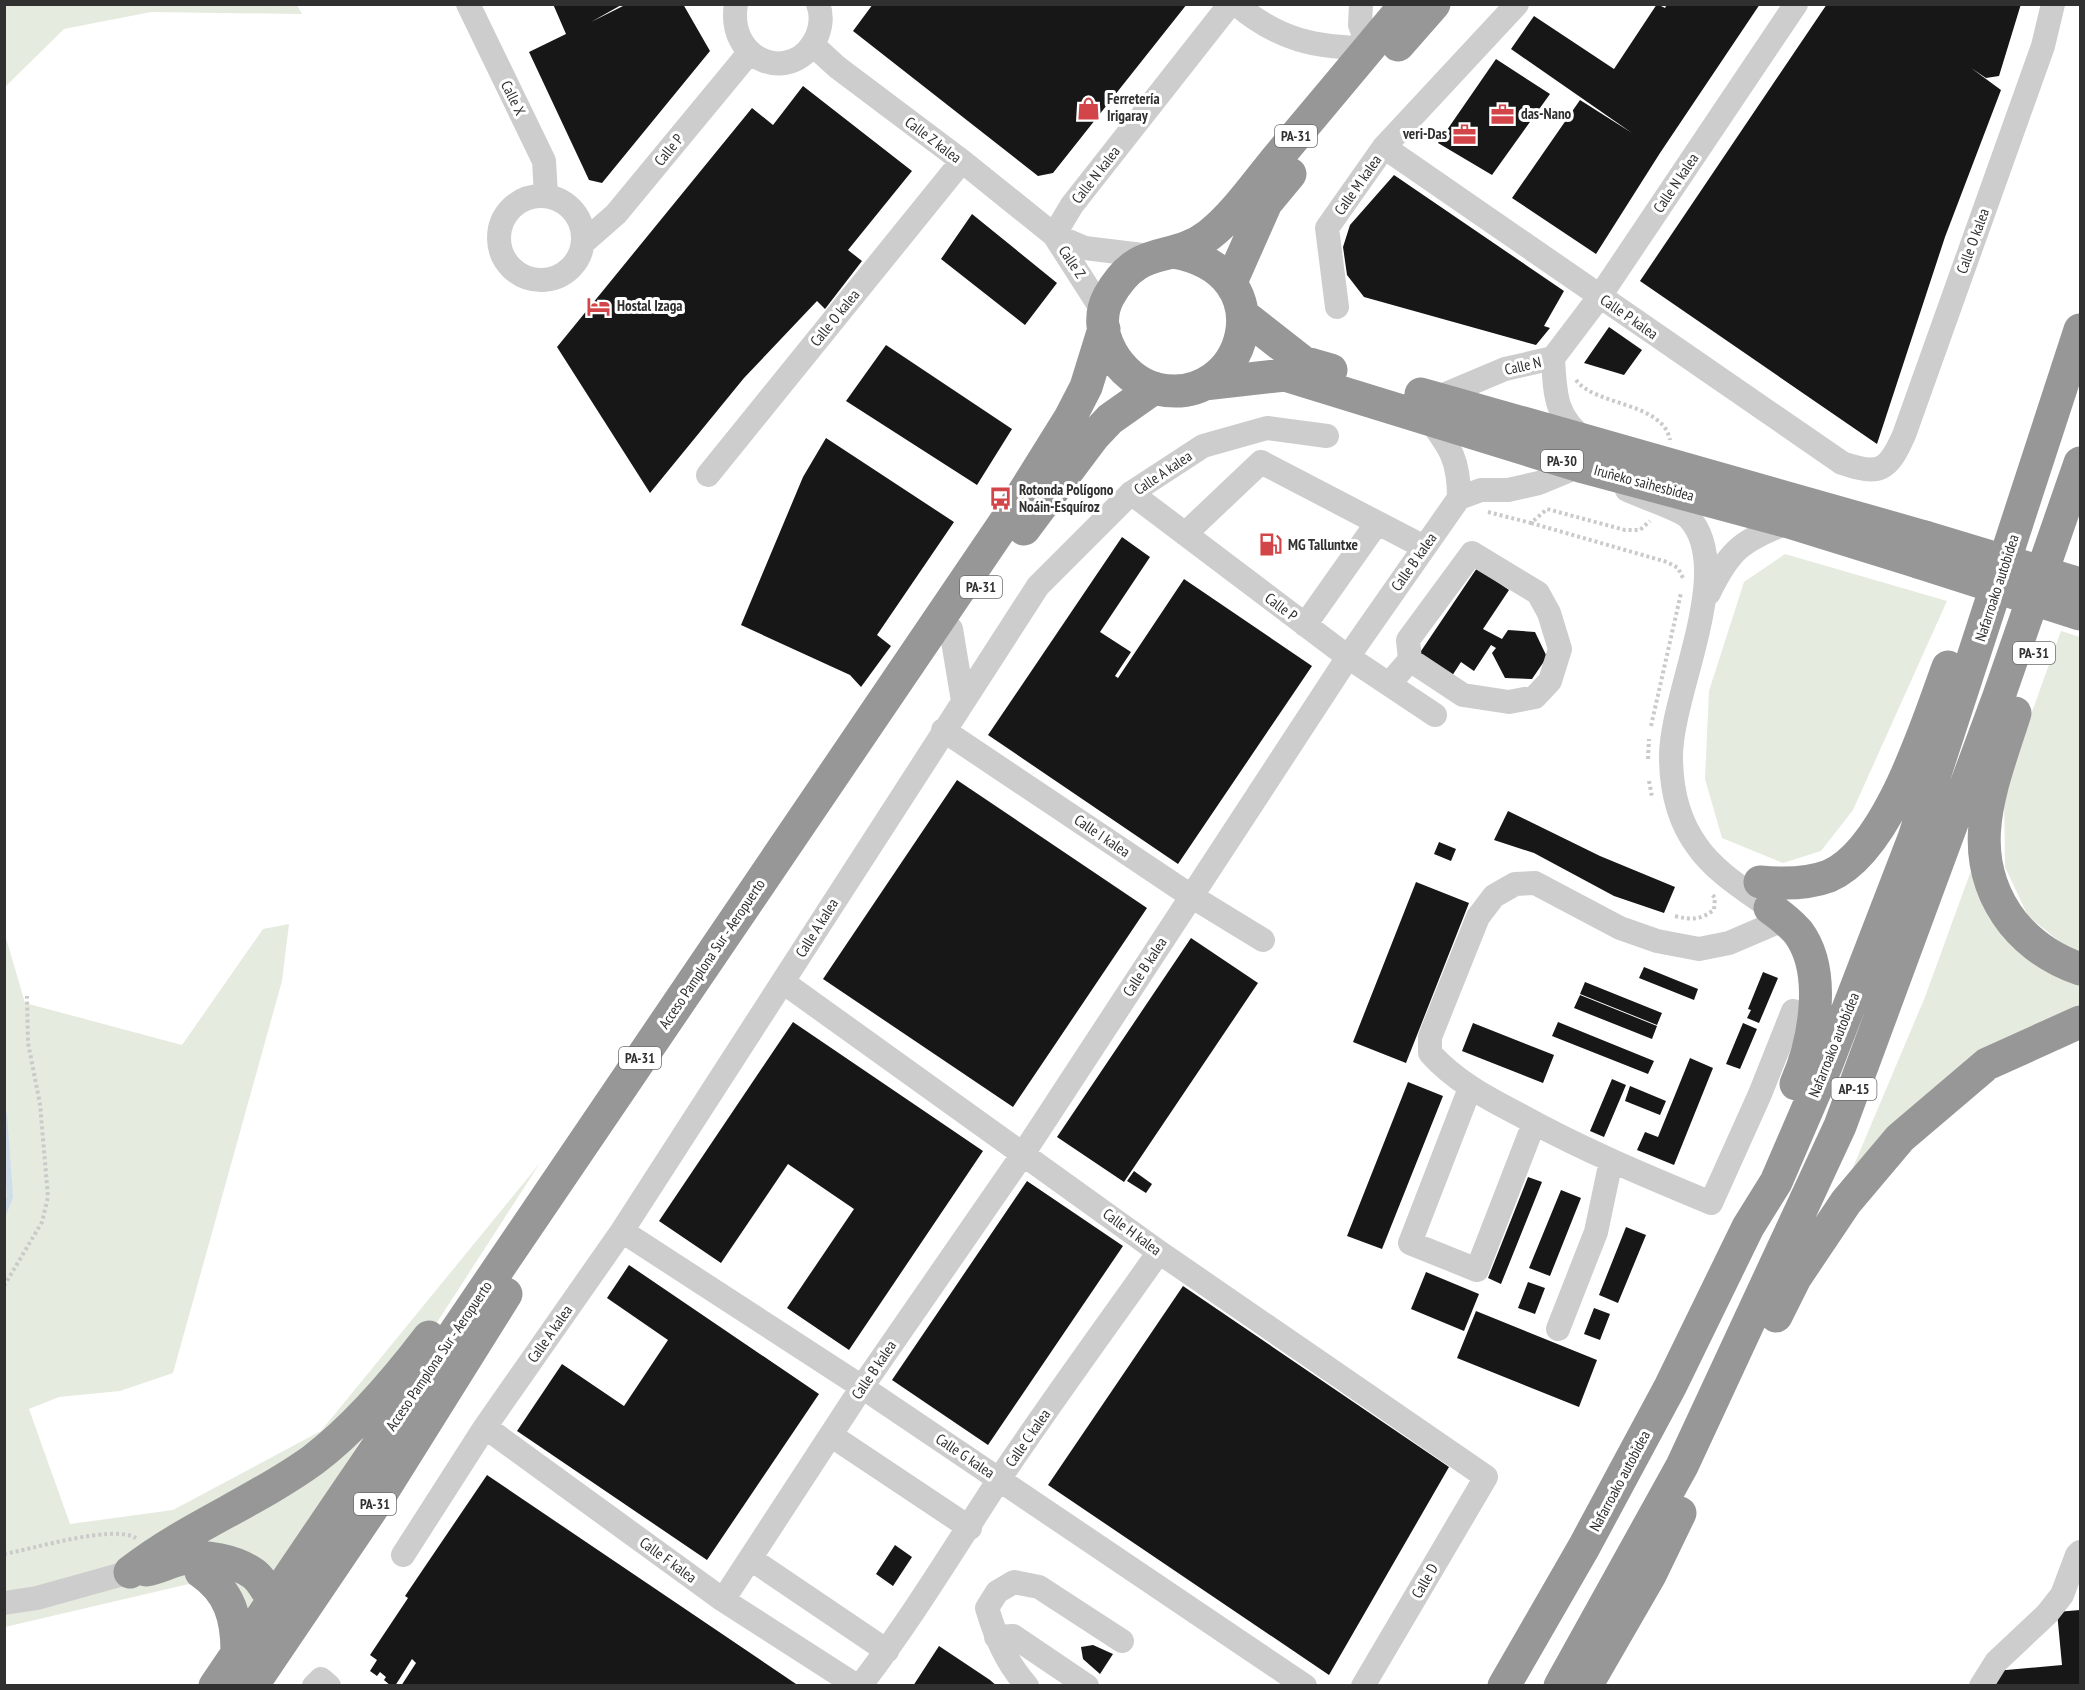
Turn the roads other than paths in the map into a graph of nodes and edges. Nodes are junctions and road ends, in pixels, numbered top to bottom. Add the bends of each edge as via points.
1 (468, 4) edge
2 (736, 4) edge
3 (818, 4) edge
4 (1230, 4) edge
5 (1236, 4) edge
6 (1361, 4) edge
7 (1406, 4) edge
8 (1434, 4) edge
9 (1517, 4) edge
10 (1796, 4) edge
11 (2053, 4) edge
12 (813, 45) junction
13 (1370, 48) junction
14 (749, 53) junction
15 (1384, 147) junction
16 (962, 161) junction
17 (546, 195) junction
18 (1054, 235) junction
19 (584, 242) junction
20 (1161, 254) junction
21 (1231, 282) junction
22 (1600, 296) junction
23 (1337, 307) dead end
24 (1243, 315) junction
25 (1104, 321) junction
26 (2080, 330) edge
27 (1553, 358) junction
28 (1204, 384) junction
29 (1154, 388) junction
30 (1433, 409) junction
31 (1327, 436) dead end
32 (1585, 455) junction
33 (2080, 463) edge
34 (1880, 470) joint
35 (708, 475) dead end
36 (1131, 494) junction
37 (1469, 504) junction
38 (2080, 508) edge
39 (1790, 522) junction
40 (1377, 523) junction
41 (1185, 534) junction
42 (2014, 539) junction
43 (1424, 547) junction
44 (1922, 550) junction
45 (2080, 584) edge
46 (1704, 603) junction
47 (2080, 614) edge
48 (1305, 625) junction
49 (951, 629) junction
50 (1348, 657) junction
51 (1410, 660) junction
52 (1389, 684) junction
53 (963, 701) junction
54 (1435, 715) dead end
55 (943, 730) junction
56 (1830, 875) junction
57 (1191, 896) junction
58 (1770, 910) junction
59 (1263, 940) dead end
60 (2080, 969) edge
61 (783, 982) junction
62 (1793, 1011) dead end
63 (2080, 1022) edge
64 (2080, 1031) edge
65 (2048, 1038) junction
66 (1470, 1088) junction
67 (1534, 1123) junction
68 (1023, 1154) junction
69 (1611, 1161) junction
70 (562, 1174) junction
71 (1748, 1227) junction
72 (622, 1231) junction
73 (1159, 1252) junction
74 (1558, 1329) dead end
75 (862, 1387) junction
76 (485, 1427) junction
77 (832, 1436) junction
78 (1486, 1477) joint
79 (999, 1479) junction
80 (371, 1510) junction
81 (970, 1528) junction
82 (2080, 1552) edge
83 (403, 1554) dead end
84 (751, 1559) junction
85 (149, 1563) junction
86 (201, 1572) junction
87 (275, 1598) junction
88 (723, 1600) junction
89 (4, 1603) edge
90 (996, 1637) junction
91 (1122, 1641) dead end
92 (887, 1651) junction
93 (237, 1652) junction
94 (215, 1686) edge
95 (251, 1686) edge
96 (314, 1686) edge
97 (330, 1686) edge
98 (858, 1686) edge
99 (1027, 1686) edge
100 (1087, 1686) edge
101 (1305, 1686) edge
102 (1363, 1686) edge
103 (1504, 1686) edge
104 (1560, 1686) edge
105 (1586, 1686) edge
106 (1981, 1686) edge

1 - 17 street, Calle X via 544,160
2 - 14 street via 738,39
3 - 12 street via 820,28
4 - 18 street, Calle N kalea via 1072,205
5 - 13 street via 1274,31 1314,45
6 - 13 street via 1360,25
7 - 13 highway, PA-31
8 - 21 highway via 1266,203
9 - 15 street, Calle M kalea
10 - 22 street, Calle N kalea
11 - 34 street, Calle O kalea via 2043,46 1904,435 1894,459
12 - 14 street via 803,55 776,63
12 - 16 street, Calle Z kalea
13 - 20 highway, PA-31 via 1209,236
14 - 19 street, Calle P via 616,214
15 - 22 street, Calle P kalea
15 - 23 street, Calle M kalea via 1327,228
16 - 18 street, Calle Z kalea
16 - 35 street, Calle O kalea
17 - 19 street via 574,211
17 - 19 street via 518,201 504,218 498,238 508,265 532,280 547,280 572,268
18 - 20 street, Calle Z via 1085,248
18 - 25 street, Calle Z
20 - 21 highway via 1195,256 1215,266
20 - 25 highway, PA-31 via 1130,267 1108,298
21 - 24 highway
22 - 27 street, Calle N kalea
22 - 34 street, Calle P kalea via 1842,463 1867,472
24 - 28 highway via 1242,336 1234,355 1221,372
24 - 30 highway, Iruñeko saihesbidea / PA-30 via 1303,362
25 - 29 highway via 1109,349 1120,366 1136,380
25 - 70 highway, Acceso Pamplona Sur - Aeropuerto / PA-31 via 1086,387 1007,519
26 - 42 highway, Nafarroako autobidea / AP-15
27 - 30 street, Calle N via 1505,369
27 - 32 street, Calle N via 1559,407
28 - 29 highway via 1171,391
28 - 30 highway, Iruñeko saihesbidea / PA-30 via 1285,375
29 - 49 highway, PA-31 via 1110,419 1093,437
30 - 32 highway, Iruñeko saihesbidea / PA-30
30 - 37 street via 1453,451
31 - 36 street, Calle A kalea via 1267,428 1203,446
32 - 37 street via 1539,483 1508,490 1481,490
32 - 39 highway, Iruñeko saihesbidea / PA-30
32 - 44 highway, Iruñeko saihesbidea / PA-30
32 - 46 street, Calle N via 1688,517 1702,538 1706,560
33 - 104 highway, AP-15 via 1999,696 1840,1126 1682,1466
36 - 41 street, Calle P
36 - 53 street, Calle A kalea via 1038,586
37 - 43 street, Calle B kalea
38 - 60 highway, PA-31 via 1989,797 1983,842 1989,879 2007,915 2034,945
39 - 44 highway, Iruñeko saihesbidea / PA-30
39 - 46 street via 1736,548 1720,568
40 - 41 street via 1261,462
40 - 43 street
40 - 48 street
41 - 48 street, Calle P
42 - 56 highway via 1973,596 1934,706 1889,813 1870,840
42 - 71 highway, Nafarroako autobidea / AP-15 via 1914,838 1864,970 1776,1182
43 - 50 street, Calle B kalea
44 - 45 highway, Iruñeko saihesbidea / PA-30, bridge
44 - 47 highway, Iruñeko saihesbidea / PA-30, bridge
46 - 58 street via 1675,718 1671,754 1675,800 1712,877
48 - 50 street, Calle P
49 - 53 street
49 - 80 highway, Acceso Pamplona Sur - Aeropuerto / PA-31 via 509,1289
50 - 52 street, Calle P
50 - 57 street, Calle B kalea
51 - 51 street via 1463,695 1509,702 1535,697 1550,681 1560,649 1538,593 1472,553 1408,640
51 - 52 street
52 - 54 street, Calle P
53 - 55 street, Calle A kalea
55 - 57 street, Calle I kalea
55 - 61 street, Calle A kalea
56 - 58 highway
56 - 58 highway via 1784,884
57 - 59 street, Calle I kalea
57 - 68 street, Calle B kalea
58 - 66 street via 1729,943 1699,948 1662,942 1620,928 1536,883 1515,884 1494,896 1478,917 1430,1038 1430,1053
58 - 71 highway via 1798,933 1808,952 1814,987 1814,1029 1805,1063 1758,1171
61 - 68 street, Calle H kalea
61 - 72 street, Calle A kalea
62 - 69 street via 1711,1203
63 - 65 highway
64 - 65 highway
65 - 105 highway via 1987,1064 1942,1099 1899,1138 1846,1202 1795,1278 1650,1575
66 - 67 street
66 - 67 street via 1410,1243 1477,1270
67 - 69 street
68 - 73 street, Calle H kalea
68 - 75 street, Calle B kalea
69 - 74 street via 1596,1232
70 - 85 highway via 514,1217 459,1298 378,1399 314,1459
70 - 87 highway, Acceso Pamplona Sur - Aeropuerto / PA-31
71 - 103 highway, Nafarroako autobidea / AP-15 via 1670,1387
72 - 75 street, Calle G kalea
72 - 76 street, Calle A kalea
73 - 78 street, Calle H kalea
73 - 79 street, Calle C kalea
75 - 77 street, Calle B kalea
75 - 79 street, Calle G kalea
76 - 83 street, Calle A kalea
76 - 88 street, Calle F kalea
77 - 81 street
77 - 84 street, Calle B kalea
78 - 102 street, Calle D
79 - 81 street, Calle C kalea
79 - 101 street, Calle G kalea
80 - 87 highway via 336,1536 302,1584
80 - 95 highway, Acceso Pamplona Sur - Aeropuerto / PA-31
81 - 92 street, Calle C kalea
82 - 106 street via 2062,1595 1996,1662
84 - 88 street, Calle B kalea
84 - 92 street
85 - 86 highway
85 - 87 highway via 207,1558 227,1562 254,1574
85 - 89 street via 37,1598
86 - 87 highway via 219,1575 261,1596
86 - 93 highway via 214,1581 229,1602
87 - 93 highway, Acceso Pamplona Sur - Aeropuerto / PA-31
87 - 95 highway via 280,1611 277,1622 253,1659
88 - 98 street, Calle F kalea
90 - 91 street via 987,1608 997,1592 1014,1582 1039,1587
90 - 99 street via 1011,1668
90 - 100 street via 1013,1636
92 - 98 street, Calle C kalea
93 - 94 highway, Acceso Pamplona Sur - Aeropuerto / PA-31
96 - 97 street via 321,1679

